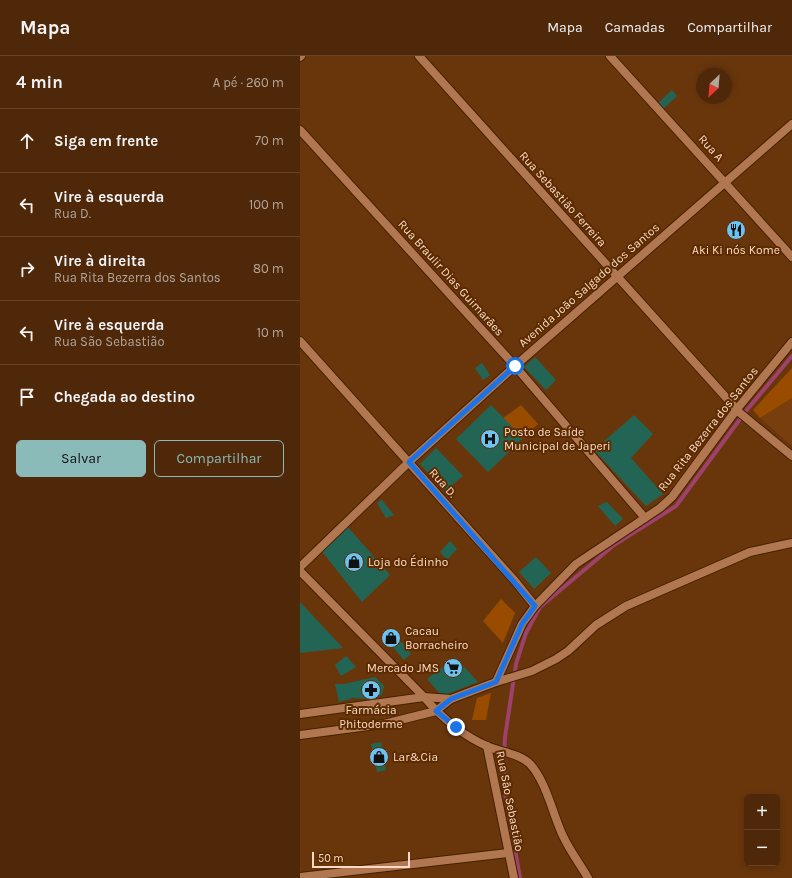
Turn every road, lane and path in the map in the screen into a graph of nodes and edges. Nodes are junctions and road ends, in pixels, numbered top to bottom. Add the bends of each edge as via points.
1 (419, 56) edge
2 (610, 56) edge
3 (792, 124) edge
4 (300, 130) edge
5 (726, 182) junction
6 (792, 257) edge
7 (617, 278) junction
8 (300, 341) edge
9 (792, 342) edge
10 (515, 366) junction
11 (739, 411) junction
12 (792, 456) edge
13 (409, 462) junction
14 (645, 518) junction
15 (792, 543) edge
16 (300, 567) edge
17 (300, 571) edge
18 (535, 606) junction
19 (496, 682) junction
20 (424, 697) junction
21 (451, 699) junction
22 (436, 711) junction
23 (300, 714) edge
24 (300, 735) edge
25 (487, 746) junction
26 (508, 854) junction
27 (300, 877) edge
28 (514, 878) edge
29 (588, 878) edge

1 - 7 street, Rua Sebastião Ferreira
2 - 5 street, Rua A
3 - 5 street, Avenida João Salgado dos Santos
4 - 10 street, Rua Braulir Dias Guimarães
5 - 6 street, Rua A
5 - 7 street, Avenida João Salgado dos Santos
7 - 10 street, Avenida João Salgado dos Santos
7 - 11 street, Rua Sebastião Ferreira
8 - 13 street, Rua D.
9 - 11 street, Rua Rita Bezerra dos Santos
10 - 13 street, Avenida João Salgado dos Santos
10 - 14 street, Rua Braulir Dias Guimarães
11 - 12 street, Rua Sebastião Ferreira
11 - 14 street, Rua Rita Bezerra dos Santos via 672,497
13 - 16 street, Avenida João Salgado dos Santos
13 - 18 street, Rua D.
14 - 18 street, Rua Rita Bezerra dos Santos via 576,564
15 - 19 street via 750,552 626,606 596,625 556,659
17 - 20 street, Rua São Sebastião
18 - 19 street, Rua Rita Bezerra dos Santos via 522,624
19 - 21 street
20 - 21 street
20 - 22 street, Rua São Sebastião
20 - 23 street
21 - 22 street
22 - 24 street via 384,724
22 - 25 street, Rua São Sebastião
25 - 26 street, Rua São Sebastião
25 - 29 street via 519,757 530,764 538,776 564,837
26 - 27 street
26 - 28 street, Rua São Sebastião

